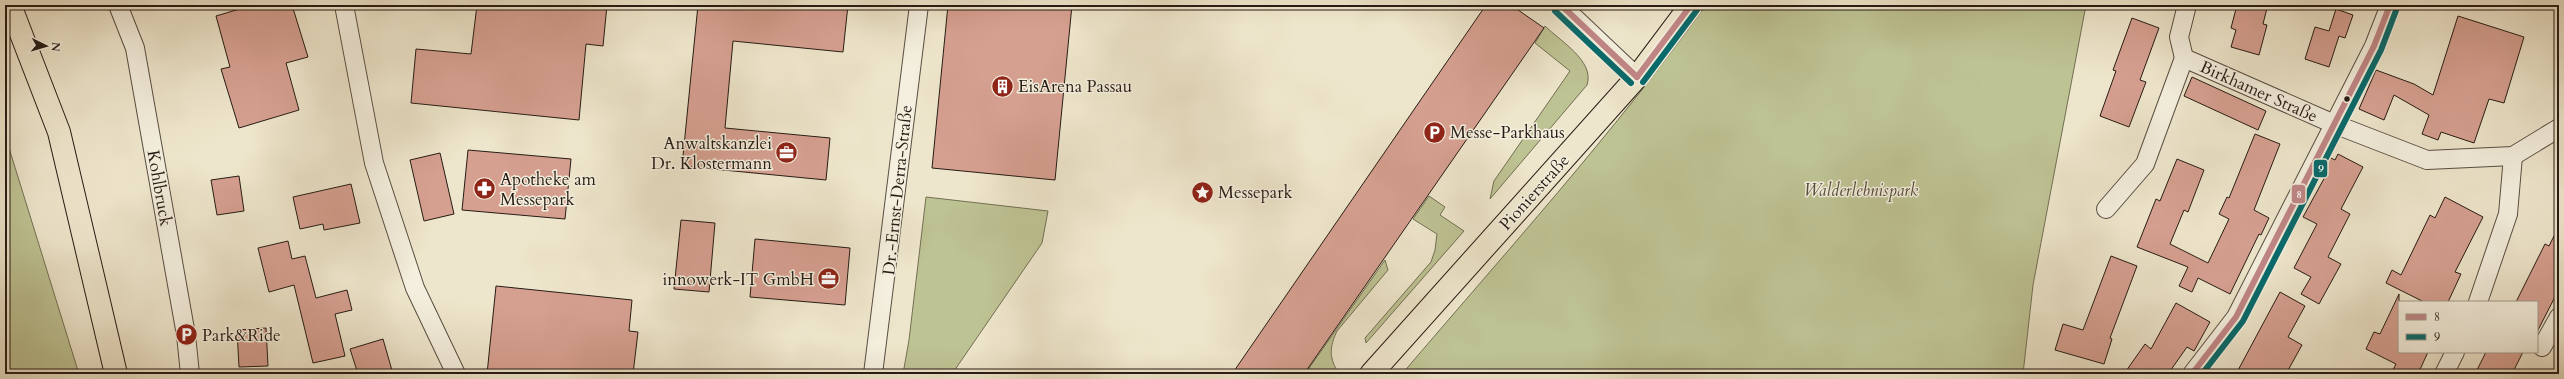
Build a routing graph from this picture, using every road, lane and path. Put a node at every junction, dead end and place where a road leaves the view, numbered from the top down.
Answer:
1 (10, 5) edge
2 (118, 5) edge
3 (344, 5) edge
4 (919, 5) edge
5 (1561, 5) edge
6 (1691, 5) edge
7 (2187, 5) edge
8 (2390, 5) edge
9 (2184, 58) junction
10 (1637, 76) junction
11 (2334, 124) junction
12 (2559, 128) edge
13 (2513, 156) junction
14 (2106, 209) dead end
15 (2478, 301) edge
16 (2559, 317) edge
17 (2546, 348) edge
18 (2454, 353) edge
19 (116, 374) edge
20 (190, 374) edge
21 (456, 374) edge
22 (873, 374) edge
23 (1371, 374) edge
24 (2192, 374) edge
25 (2444, 374) edge

1 - 19 main road
2 - 20 street, Kohlbruck
3 - 21 street
4 - 22 street, Dr.-Ernst-Derra-Straße
5 - 10 street
6 - 10 main road, Pionierstraße
7 - 9 street, Birkhamer Straße
8 - 11 street
9 - 11 street, Birkhamer Straße
9 - 14 street, Birkhamer Straße
10 - 23 main road, Pionierstraße
11 - 13 street, Birkhamer Straße
11 - 24 street
12 - 13 street
13 - 15 street
16 - 17 street
18 - 25 street

